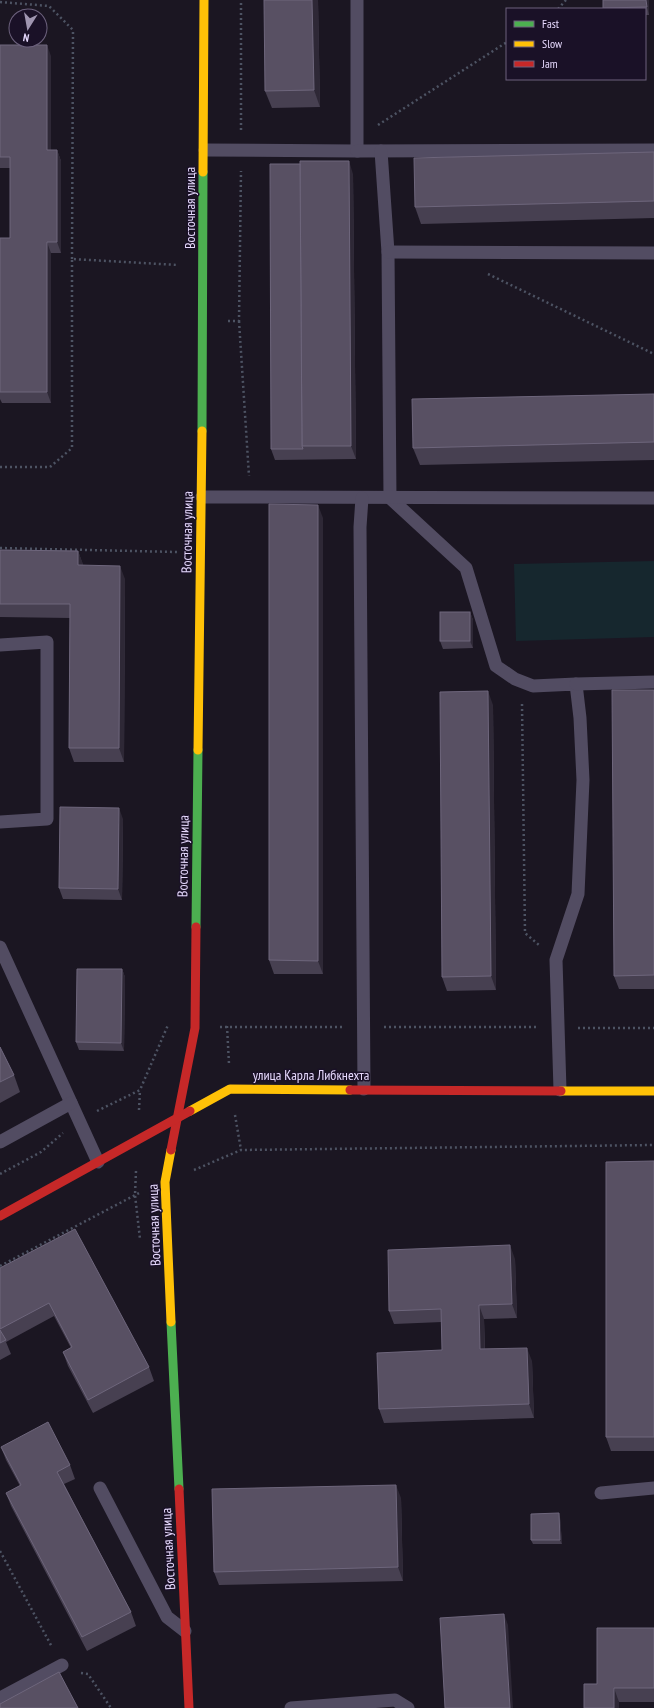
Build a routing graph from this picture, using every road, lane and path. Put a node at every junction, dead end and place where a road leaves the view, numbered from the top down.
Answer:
1 (204, 0) edge
2 (242, 0) edge
3 (357, 0) edge
4 (566, 0) edge
5 (0, 2) edge
6 (559, 8) edge
7 (506, 43) edge
8 (357, 145) junction
9 (205, 150) junction
10 (241, 150) junction
11 (654, 150) edge
12 (381, 151) junction
13 (388, 252) junction
14 (654, 253) edge
15 (72, 259) junction
16 (180, 265) dead end
17 (485, 273) dead end
18 (239, 321) dead end
19 (654, 354) edge
20 (0, 467) edge
21 (202, 497) junction
22 (250, 498) junction
23 (362, 498) junction
24 (390, 498) junction
25 (654, 498) edge
26 (0, 548) edge
27 (177, 552) dead end
28 (0, 645) edge
29 (522, 681) junction
30 (654, 682) edge
31 (576, 684) junction
32 (0, 822) edge
33 (0, 947) edge
34 (556, 960) junction
35 (4, 963) edge
36 (227, 1026) junction
37 (168, 1027) dead end
38 (362, 1027) junction
39 (195, 1028) junction
40 (559, 1028) junction
41 (654, 1028) edge
42 (230, 1089) junction
43 (364, 1089) junction
44 (560, 1090) junction
45 (654, 1090) edge
46 (71, 1103) junction
47 (179, 1117) junction
48 (0, 1142) edge
49 (654, 1145) edge
50 (241, 1150) junction
51 (98, 1162) junction
52 (165, 1182) junction
53 (0, 1216) edge
54 (0, 1266) edge
55 (100, 1488) dead end
56 (654, 1488) edge
57 (601, 1493) dead end
58 (0, 1551) edge
59 (185, 1631) junction
60 (62, 1665) junction
61 (0, 1698) edge
62 (111, 1708) edge
63 (189, 1708) edge
64 (291, 1708) edge
65 (408, 1708) edge

1 - 9 street, Восточная улица
2 - 10 path
3 - 8 lane
4 - 6 path
5 - 15 path
7 - 8 path
8 - 10 lane
8 - 12 lane
9 - 10 lane
9 - 21 street, Восточная улица
11 - 12 lane
12 - 13 lane
13 - 14 lane
13 - 24 lane
15 - 16 path
15 - 20 path
17 - 19 path
18 - 22 path
21 - 22 lane
21 - 39 street, Восточная улица
22 - 23 lane
23 - 24 lane
23 - 38 lane
24 - 25 lane
24 - 29 lane
26 - 27 path
28 - 32 lane
29 - 31 lane
29 - 34 path
30 - 31 lane
31 - 34 lane
33 - 35 lane
34 - 40 lane
35 - 46 lane
36 - 38 path
36 - 39 path
36 - 42 path
37 - 39 path
38 - 40 path
38 - 43 lane
39 - 47 street, Восточная улица
40 - 41 path
40 - 44 lane
42 - 43 street, улица Карла Либкнехта
42 - 47 street, улица Карла Либкнехта
42 - 50 path
43 - 44 street, улица Карла Либкнехта
44 - 45 street, улица Карла Либкнехта
46 - 48 lane
46 - 51 lane
47 - 51 street, улица Карла Либкнехта
47 - 52 street, Восточная улица
49 - 50 path
50 - 52 path
51 - 53 street, улица Карла Либкнехта
52 - 54 path
52 - 59 street, Восточная улица
55 - 59 lane
56 - 57 lane
58 - 60 path
59 - 63 street, Восточная улица
60 - 61 lane
60 - 62 path
64 - 65 lane

